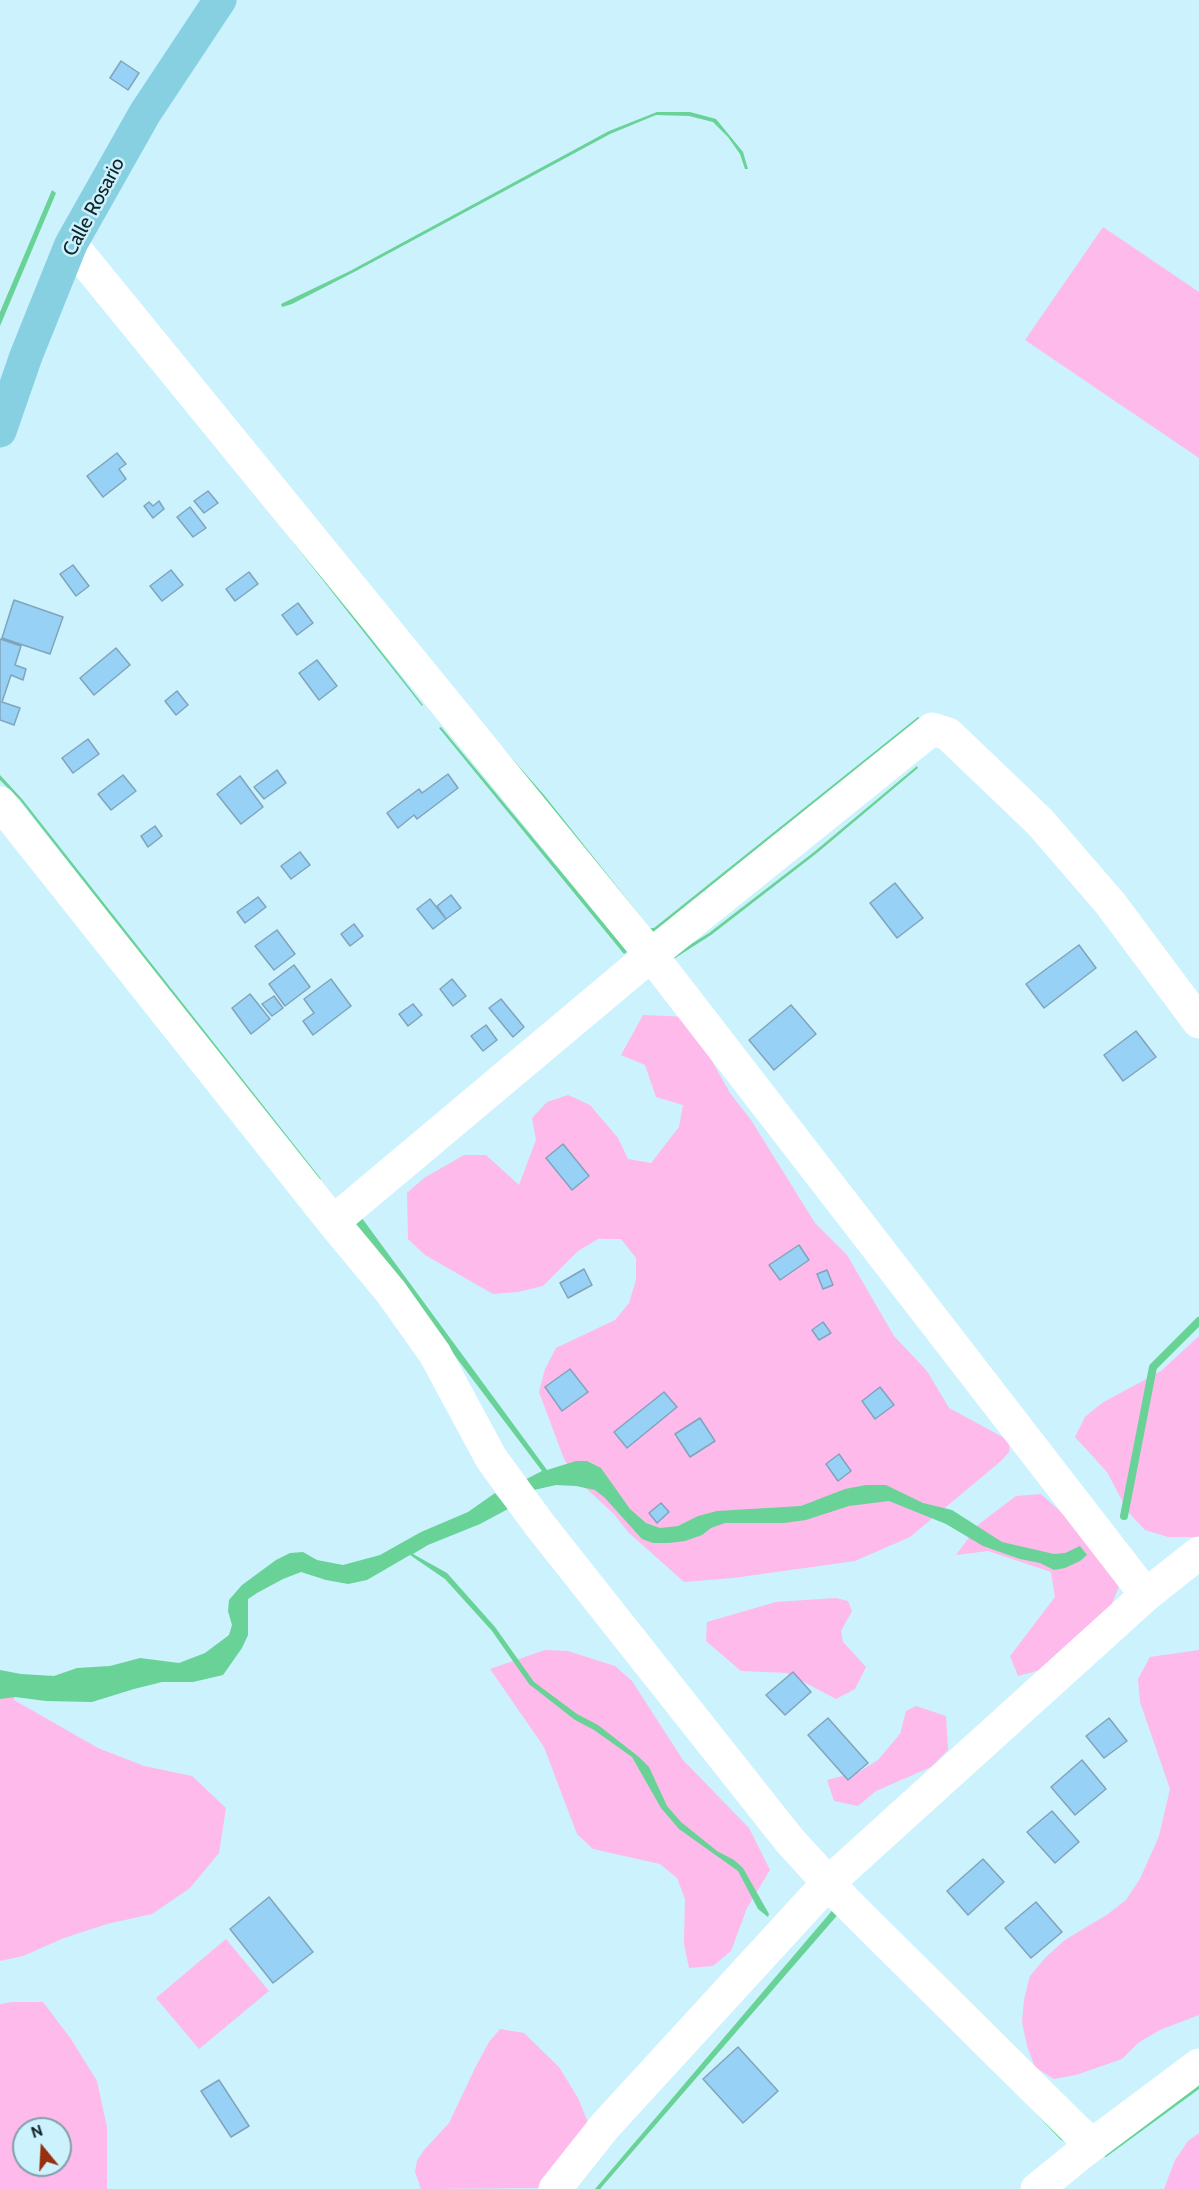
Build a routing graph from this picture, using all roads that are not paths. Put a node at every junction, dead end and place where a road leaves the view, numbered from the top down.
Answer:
1 (220, 0) edge
2 (71, 244) junction
3 (0, 431) edge
4 (0, 803) edge
5 (651, 956) junction
6 (1199, 1022) edge
7 (333, 1222) junction
8 (1199, 1553) edge
9 (1146, 1595) junction
10 (827, 1884) junction
11 (1199, 2065) edge
12 (1094, 2144) junction
13 (555, 2189) edge
14 (1036, 2189) edge

1 - 2 main road, Calle Rosario
2 - 3 main road, Calle Rosario
2 - 5 street
4 - 7 street
5 - 6 street
5 - 7 street
5 - 9 street
7 - 10 street
8 - 9 street
9 - 10 street
10 - 12 street
10 - 13 street
11 - 12 street
12 - 14 street

